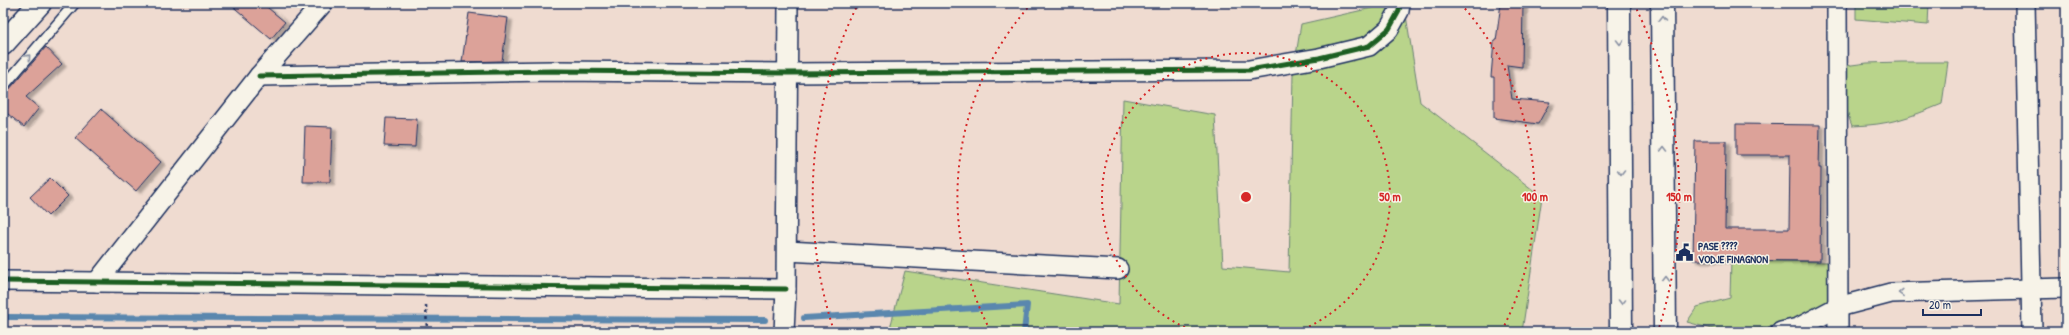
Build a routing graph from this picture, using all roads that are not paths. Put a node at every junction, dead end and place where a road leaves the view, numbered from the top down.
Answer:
1 (40, 3) edge
2 (75, 3) edge
3 (323, 3) edge
4 (788, 3) edge
5 (1400, 3) edge
6 (1619, 3) edge
7 (1662, 3) edge
8 (1837, 3) edge
9 (2025, 3) edge
10 (3, 44) edge
11 (788, 73) junction
12 (259, 76) junction
13 (3, 87) edge
14 (787, 251) junction
15 (1118, 268) dead end
16 (3, 280) edge
17 (97, 282) junction
18 (2030, 288) junction
19 (2066, 288) edge
20 (786, 289) junction
21 (1838, 307) junction
22 (784, 332) edge
23 (1621, 332) edge
24 (1665, 332) edge
25 (1781, 332) edge
26 (1838, 332) edge
27 (2032, 332) edge

1 - 10 main road
13 -> 2 lane
3 - 12 street
4 - 11 street
5 - 11 street
6 -> 23 main road
24 -> 7 main road
8 - 21 street
9 - 18 street
11 - 12 street
11 - 14 street
12 - 17 street
14 - 15 street
14 - 20 street
16 - 17 street
17 - 20 street
18 - 19 street
18 -> 21 street
18 - 27 street
20 - 22 street
21 - 25 street
21 - 26 street

